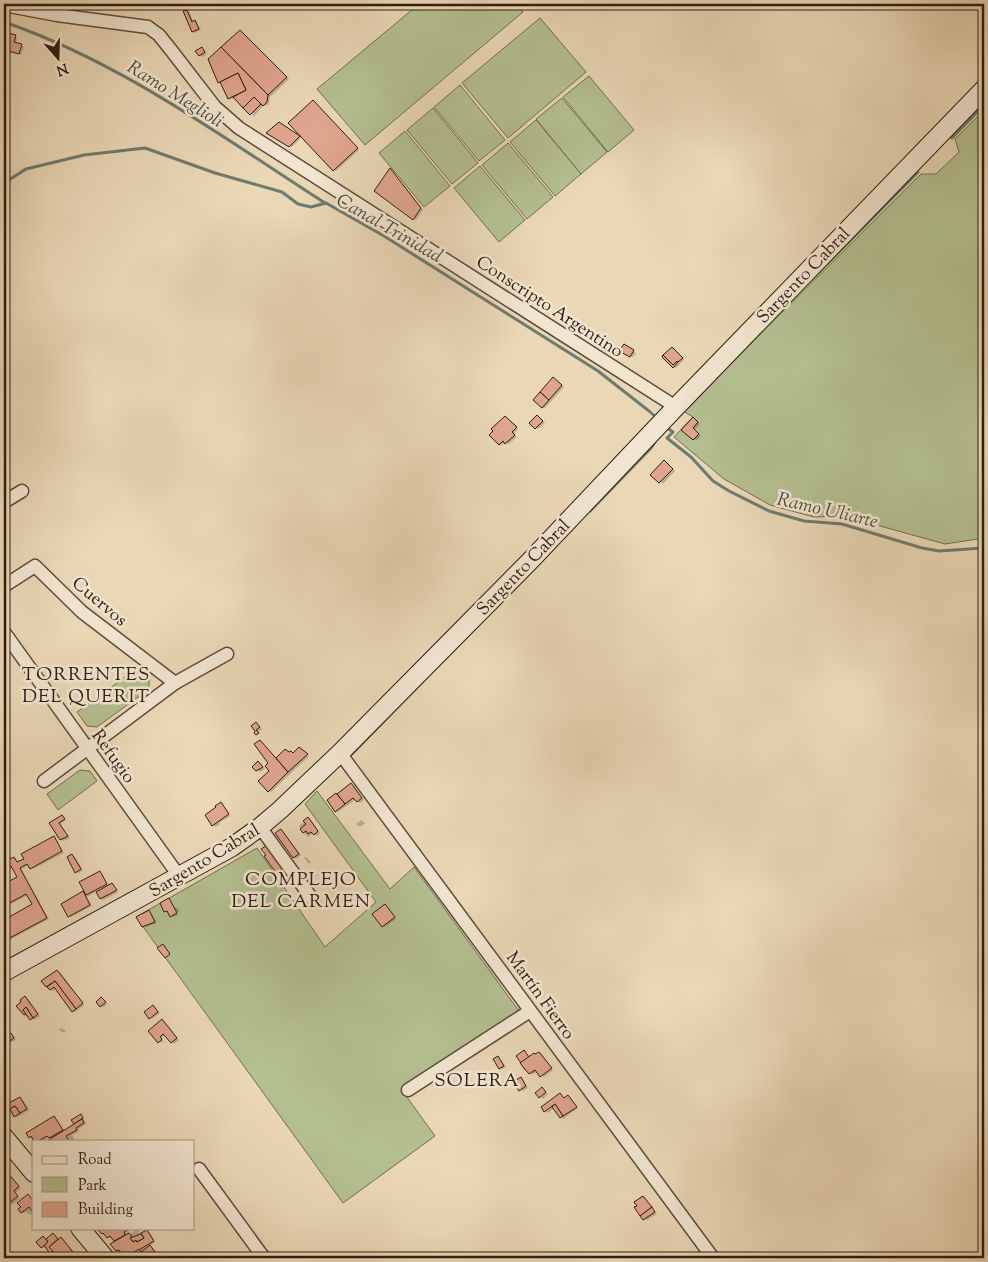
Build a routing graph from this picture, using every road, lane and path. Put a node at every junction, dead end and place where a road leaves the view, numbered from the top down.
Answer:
1 (4, 5) edge
2 (984, 89) edge
3 (666, 416) junction
4 (22, 491) dead end
5 (4, 502) edge
6 (4, 586) edge
7 (4, 632) edge
8 (226, 654) dead end
9 (175, 683) junction
10 (88, 749) junction
11 (340, 753) junction
12 (44, 781) dead end
13 (260, 827) junction
14 (179, 876) junction
15 (313, 900) dead end
16 (4, 972) edge
17 (530, 1011) junction
18 (408, 1090) dead end
19 (4, 1137) edge
20 (199, 1169) dead end
21 (32, 1171) edge
22 (82, 1230) edge
23 (105, 1258) edge
24 (264, 1258) edge
25 (713, 1258) edge

1 - 3 street, Conscripto Argentino
2 - 3 main road, Sargento Cabral
3 - 11 main road, Sargento Cabral
4 - 5 street
6 - 9 street, Cuervos
7 - 10 street, Refugio
8 - 9 street
9 - 10 street
10 - 12 street
10 - 14 street, Refugio
11 - 13 main road, Sargento Cabral
11 - 17 street, Martín Fierro
13 - 14 main road, Sargento Cabral
13 - 15 street
14 - 16 main road, Sargento Cabral
17 - 18 street
17 - 25 street, Martín Fierro
19 - 21 main road
20 - 24 street
22 - 23 main road

